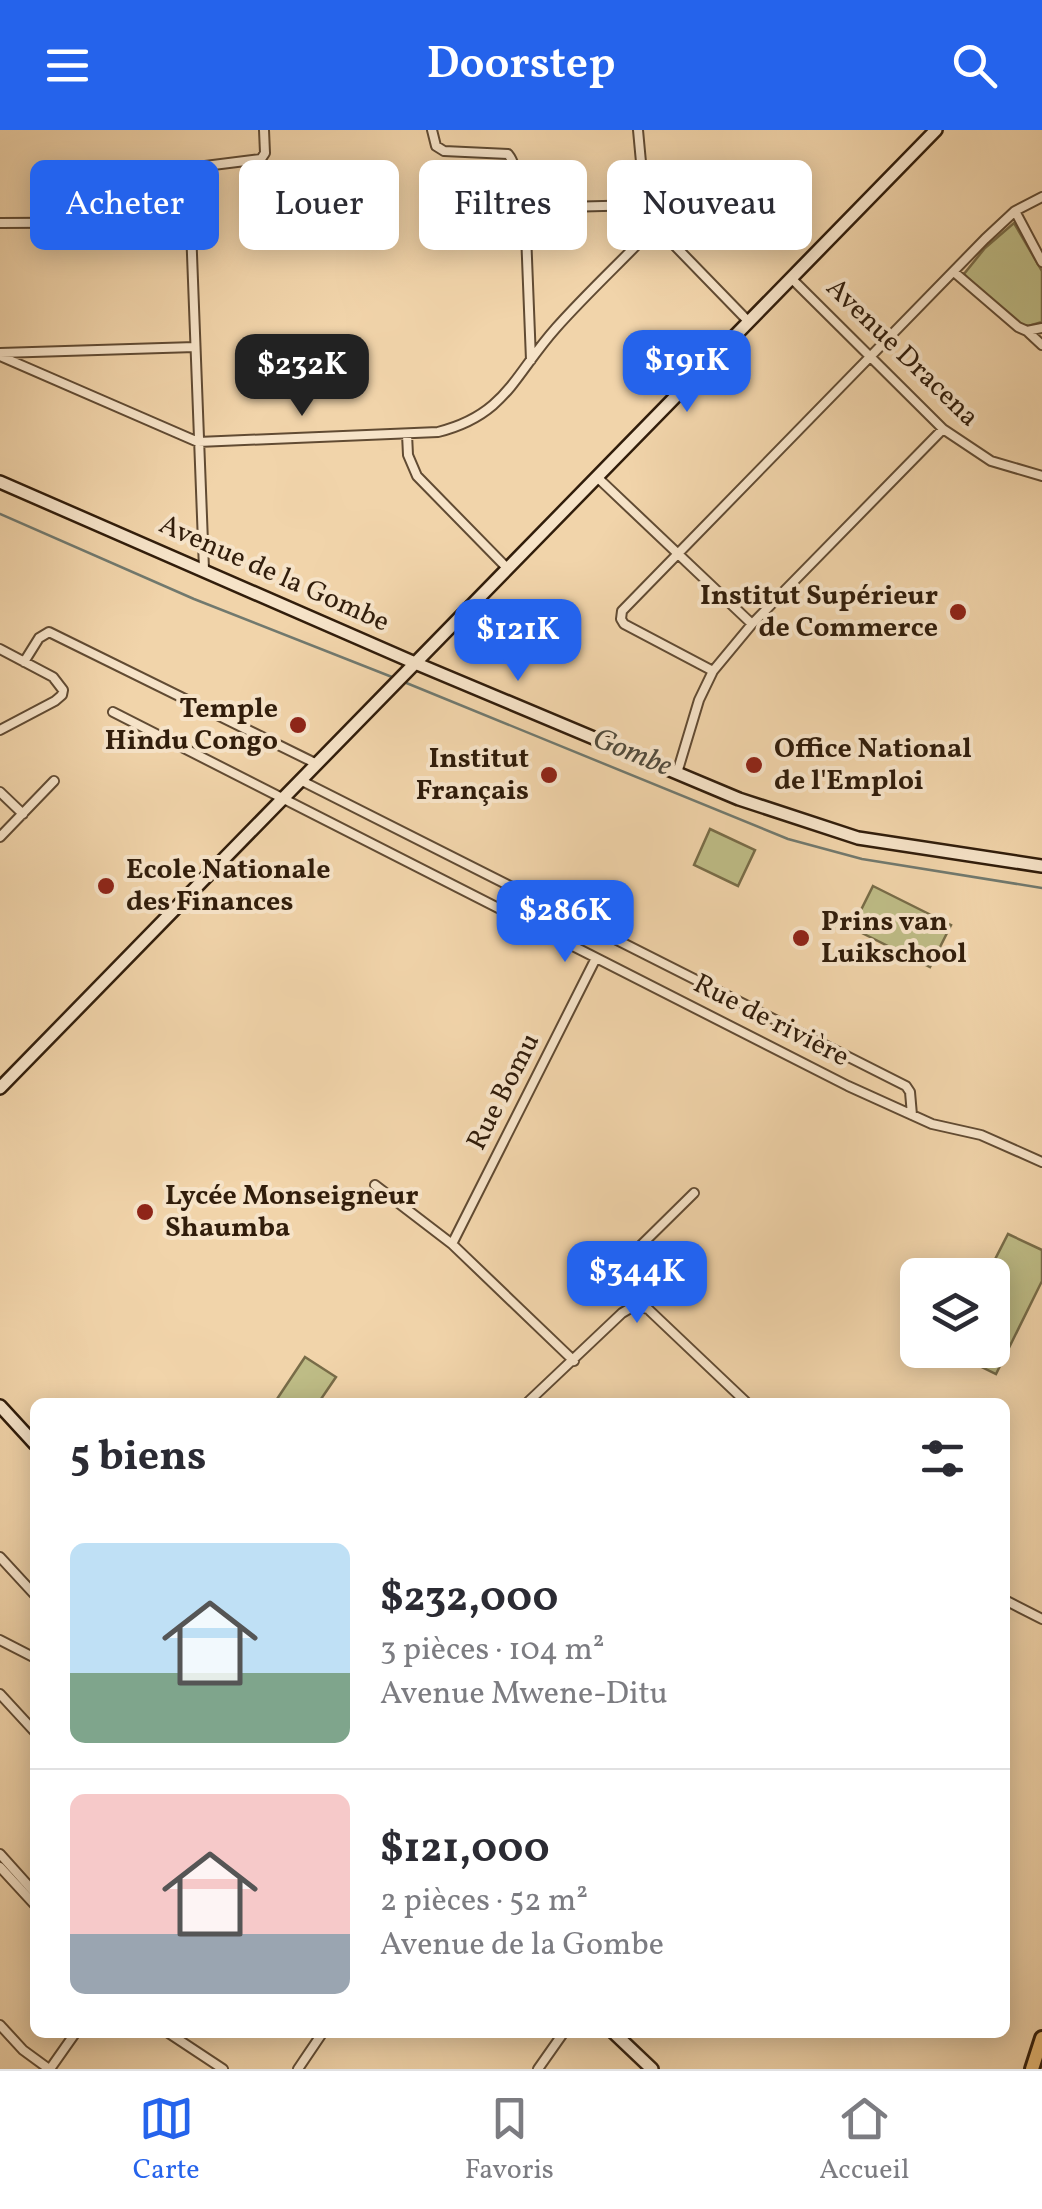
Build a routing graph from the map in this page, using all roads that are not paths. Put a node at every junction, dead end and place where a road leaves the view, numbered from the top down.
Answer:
1 (264, 130) edge
2 (638, 130) edge
3 (936, 130) edge
4 (432, 134) edge
5 (512, 160) edge
6 (640, 160) edge
7 (219, 166) edge
8 (1042, 197) edge
9 (1015, 211) junction
10 (0, 223) edge
11 (30, 223) edge
12 (191, 250) edge
13 (527, 250) edge
14 (631, 250) edge
15 (677, 250) edge
16 (1042, 262) edge
17 (954, 272) junction
18 (791, 278) junction
19 (748, 321) junction
20 (1042, 328) edge
21 (1027, 331) junction
22 (1042, 345) edge
23 (195, 348) junction
24 (0, 354) edge
25 (870, 358) junction
26 (531, 360) junction
27 (943, 429) junction
28 (407, 434) junction
29 (198, 442) junction
30 (1042, 476) edge
31 (598, 478) junction
32 (0, 482) edge
33 (678, 554) junction
34 (204, 569) junction
35 (508, 569) junction
36 (752, 624) junction
37 (0, 649) edge
38 (24, 662) junction
39 (411, 668) junction
40 (713, 671) junction
41 (113, 712) dead end
42 (0, 730) edge
43 (317, 764) junction
44 (677, 774) junction
45 (300, 780) junction
46 (54, 781) dead end
47 (0, 792) edge
48 (282, 800) junction
49 (22, 814) junction
50 (0, 836) edge
51 (1042, 866) edge
52 (595, 960) junction
53 (0, 1088) edge
54 (912, 1115) junction
55 (1042, 1162) edge
56 (375, 1185) dead end
57 (694, 1193) dead end
58 (452, 1244) junction
59 (634, 1306) junction
60 (574, 1360) junction
61 (532, 1398) edge
62 (742, 1398) edge
63 (0, 1406) edge
64 (30, 1439) edge
65 (0, 1557) edge
66 (30, 1590) edge
67 (1010, 1603) edge
68 (1042, 1619) edge
69 (0, 1640) edge
70 (30, 1655) edge
71 (0, 1694) edge
72 (30, 1727) edge
73 (0, 1854) edge
74 (0, 1867) edge
75 (30, 1887) edge
76 (30, 1900) edge
77 (0, 2025) edge
78 (72, 2038) edge
79 (176, 2038) edge
80 (320, 2038) edge
81 (560, 2038) edge
82 (620, 2038) edge
83 (1042, 2038) edge
84 (50, 2069) edge
85 (222, 2069) edge
86 (298, 2069) edge
87 (538, 2069) edge
88 (652, 2069) edge
89 (1032, 2069) edge

1 - 7 street
2 - 6 street
3 - 18 street
4 - 5 street
8 - 9 street
9 - 16 street
9 - 17 street
10 - 11 street
12 - 23 street
13 - 26 street
14 - 26 street
15 - 19 street
17 - 21 street
17 - 25 street
18 - 19 street
18 - 25 street, Avenue Dracena
19 - 31 street
20 - 21 street
21 - 22 street
23 - 24 street
23 - 29 street
24 - 29 street
25 - 27 street, Avenue Dracena
25 - 33 street
26 - 28 street
27 - 30 street, Avenue Dracena
27 - 36 street
28 - 29 street
28 - 35 street
29 - 34 street
31 - 33 street
31 - 35 street
32 - 34 street, Avenue de la Gombe
33 - 36 street
33 - 40 street
34 - 39 street, Avenue de la Gombe
35 - 39 street
36 - 40 street
37 - 38 street
38 - 42 street
38 - 43 street
39 - 43 street
39 - 44 street, Avenue de la Gombe
40 - 44 street
41 - 48 street, Rue de rivière
43 - 45 street
44 - 51 street, Avenue de la Gombe
45 - 48 street
45 - 54 street
46 - 49 street
47 - 49 street
48 - 52 street, Rue de rivière
48 - 53 street
49 - 50 street
52 - 54 street, Rue de rivière
52 - 58 street, Rue Bomu
54 - 55 street, Rue de rivière
56 - 58 street
57 - 59 street
58 - 60 street
59 - 60 street
59 - 62 street
60 - 61 street
63 - 64 street
65 - 66 street
67 - 68 street
69 - 70 street
71 - 72 street
73 - 75 street
74 - 76 street
77 - 84 street
78 - 84 street
79 - 85 street
80 - 86 street
81 - 87 street
82 - 88 street
83 - 89 main road

